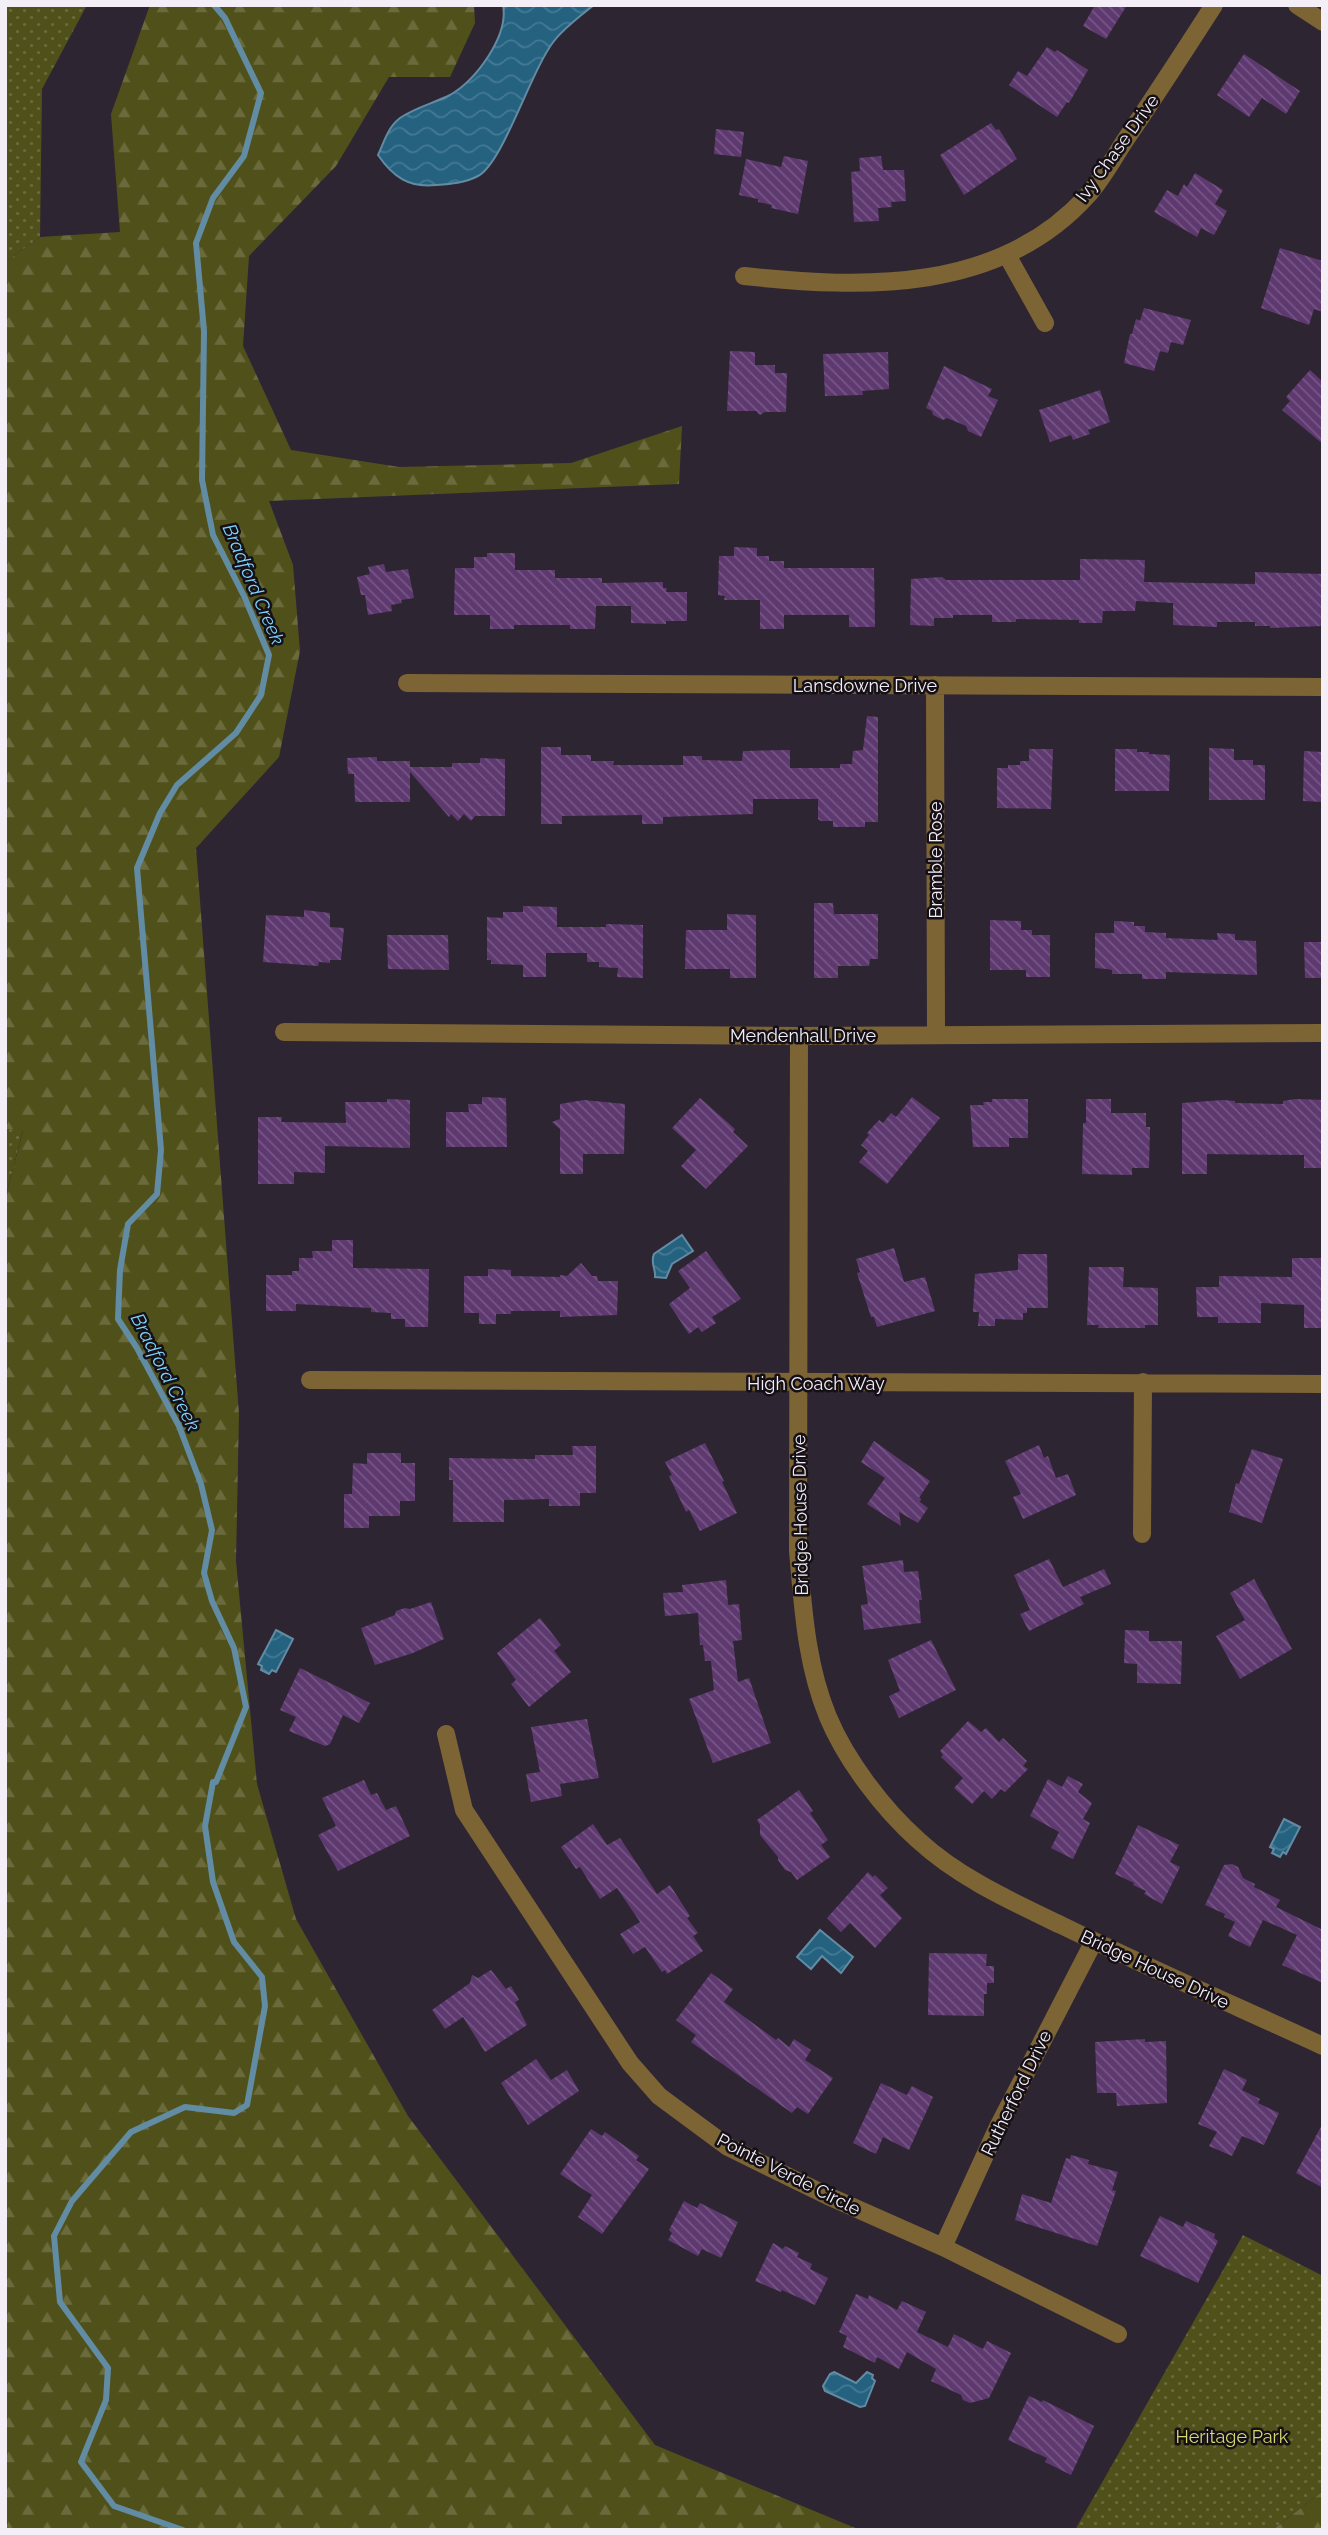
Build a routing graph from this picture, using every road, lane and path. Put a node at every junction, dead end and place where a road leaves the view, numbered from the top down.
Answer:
1 (1214, 5) edge
2 (1297, 5) edge
3 (1323, 22) edge
4 (1007, 255) junction
5 (744, 276) dead end
6 (1045, 323) dead end
7 (407, 683) dead end
8 (935, 685) junction
9 (1323, 687) edge
10 (284, 1032) dead end
11 (1323, 1033) edge
12 (936, 1034) junction
13 (799, 1036) junction
14 (310, 1380) dead end
15 (1143, 1382) junction
16 (798, 1383) junction
17 (1323, 1384) edge
18 (1142, 1534) dead end
19 (446, 1734) dead end
20 (1094, 1941) junction
21 (1323, 2046) edge
22 (943, 2247) junction
23 (1118, 2333) dead end

1 - 4 street, Ivy Chase Drive
2 - 3 street
4 - 5 street, Ivy Chase Drive
4 - 6 street
7 - 8 street, Lansdowne Drive
8 - 9 street, Lansdowne Drive
8 - 12 street, Bramble Rose
10 - 13 street, Mendenhall Drive
11 - 12 street, Mendenhall Drive
12 - 13 street, Mendenhall Drive
13 - 16 street, Bridge House Drive
14 - 16 street, High Coach Way
15 - 16 street, High Coach Way
15 - 17 street, High Coach Way
15 - 18 street
16 - 20 street, Bridge House Drive
19 - 22 street, Pointe Verde Circle
20 - 21 street, Bridge House Drive
20 - 22 street, Rutherford Drive
22 - 23 street, Pointe Verde Circle

